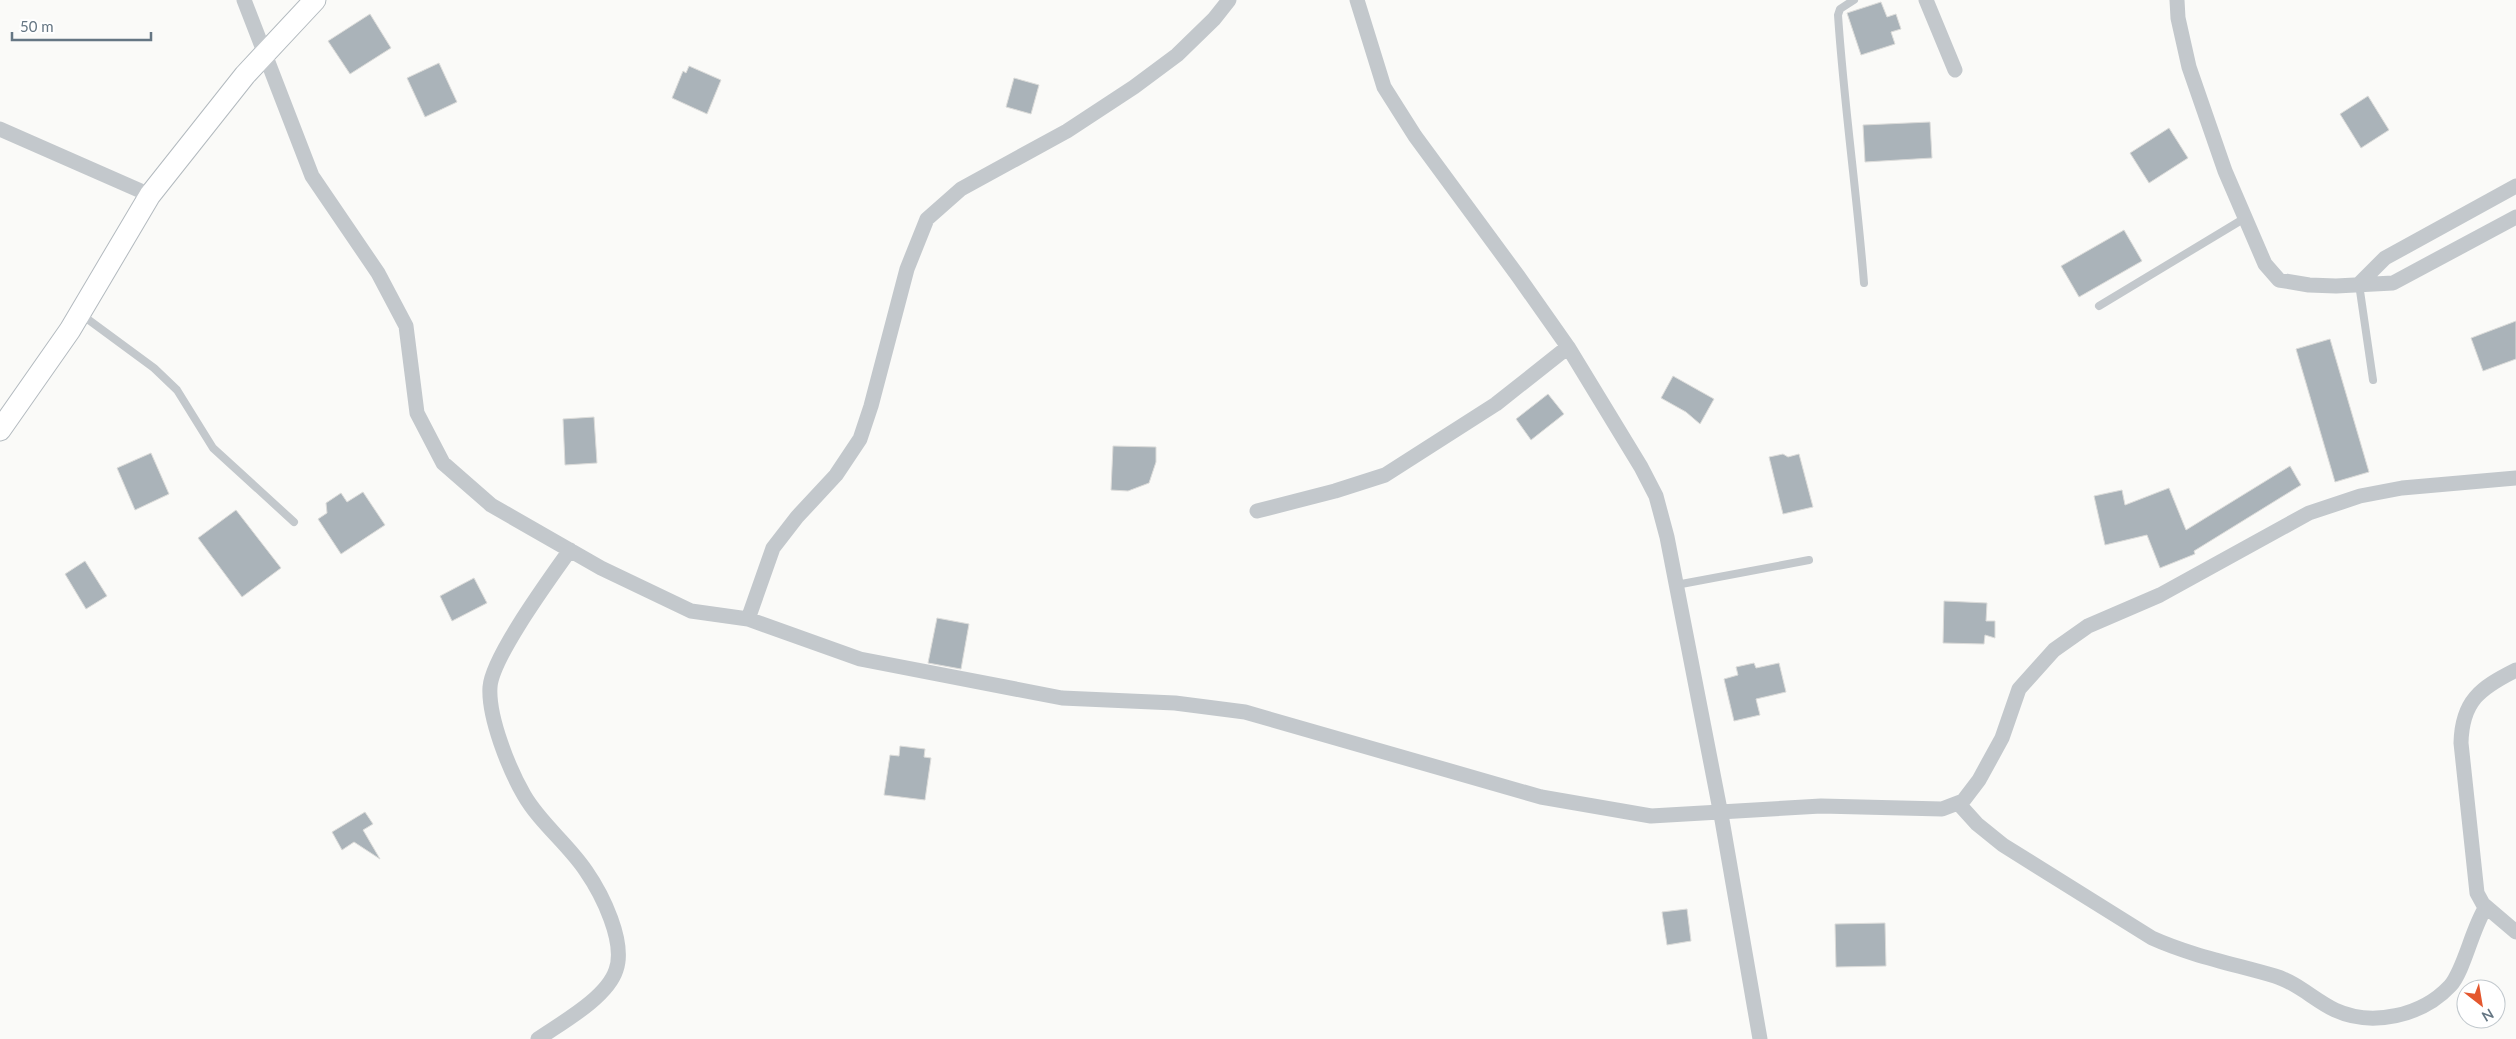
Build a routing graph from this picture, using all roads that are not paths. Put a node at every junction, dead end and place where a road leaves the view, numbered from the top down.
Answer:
1 (244, 0) edge
2 (315, 0) edge
3 (1229, 0) edge
4 (1356, 0) edge
5 (1854, 0) edge
6 (1926, 0) edge
7 (2178, 0) edge
8 (264, 55) junction
9 (1955, 70) dead end
10 (0, 129) edge
11 (2516, 186) edge
12 (150, 195) junction
13 (2516, 216) edge
14 (2245, 218) junction
15 (1864, 284) dead end
16 (2359, 284) junction
17 (2099, 306) dead end
18 (80, 314) junction
19 (1568, 347) junction
20 (2372, 380) dead end
21 (0, 430) edge
22 (2516, 478) edge
23 (1257, 511) dead end
24 (294, 522) dead end
25 (570, 550) junction
26 (1809, 560) dead end
27 (1676, 585) junction
28 (748, 619) junction
29 (2516, 670) edge
30 (1958, 803) junction
31 (1720, 813) junction
32 (2486, 907) junction
33 (2516, 932) edge
34 (538, 1039) edge
35 (1760, 1039) edge

1 - 8 street
2 - 8 main road
3 - 28 street
4 - 19 street
5 - 15 lane
6 - 9 street
7 - 14 street
8 - 12 main road
8 - 25 street
10 - 12 street
11 - 16 street
12 - 18 main road
13 - 16 street
14 - 16 street
14 - 17 lane
16 - 20 lane
18 - 21 main road
18 - 24 lane
19 - 23 street
19 - 27 street
22 - 30 street
25 - 28 street
25 - 34 street
26 - 27 lane
27 - 31 street
28 - 31 street
29 - 32 street
30 - 31 street
30 - 32 street
31 - 35 street
32 - 33 street

